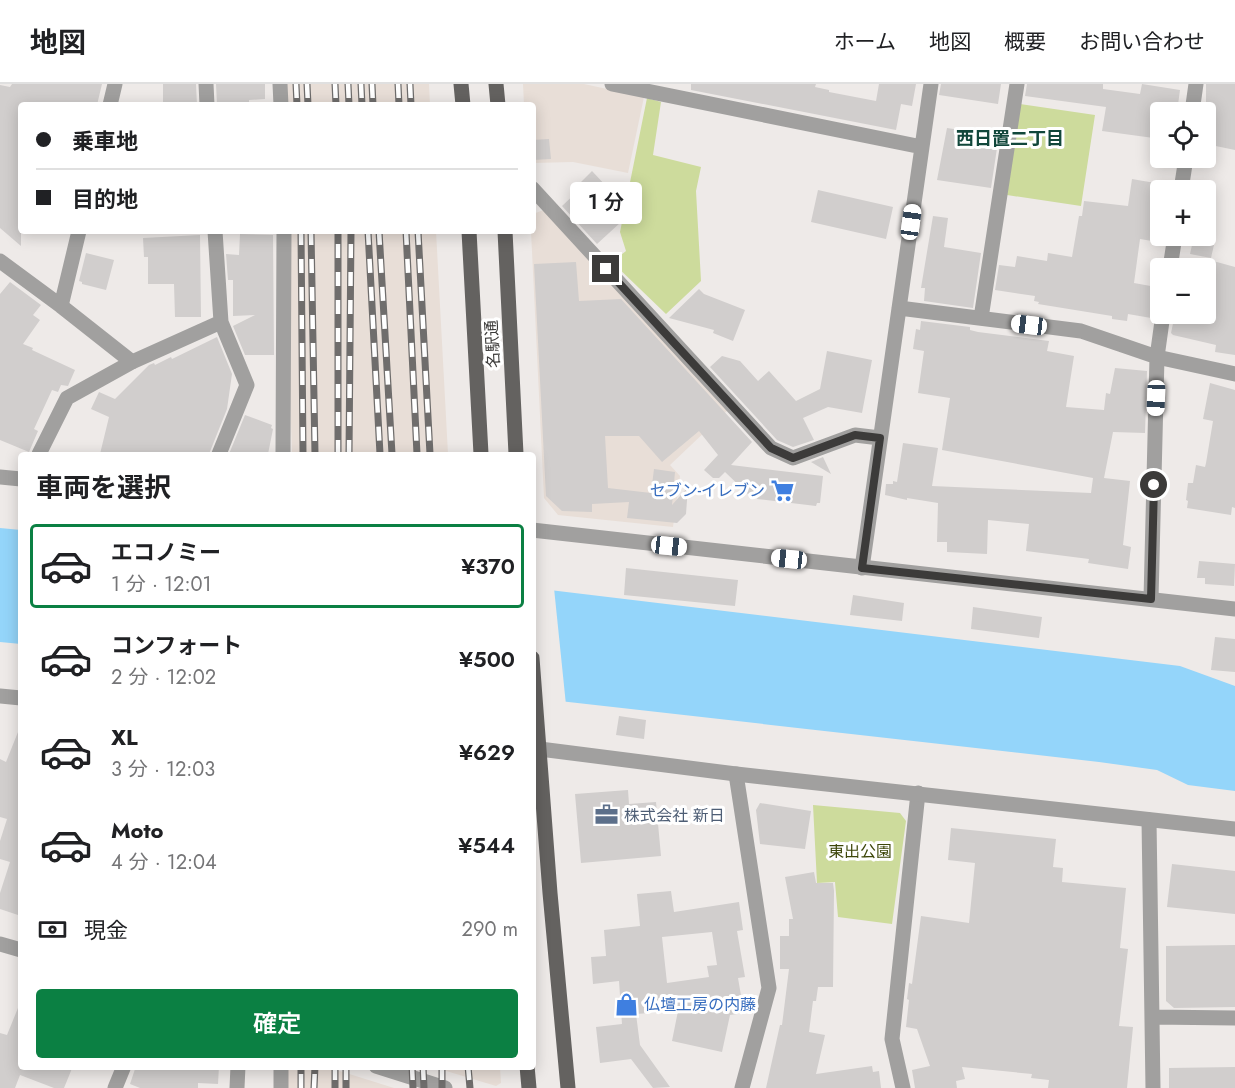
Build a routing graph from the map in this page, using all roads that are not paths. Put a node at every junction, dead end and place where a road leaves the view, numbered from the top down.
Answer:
1 (115, 84) edge
2 (206, 84) edge
3 (280, 84) edge
4 (461, 84) edge
5 (496, 84) edge
6 (612, 84) edge
7 (931, 84) edge
8 (1017, 84) edge
9 (1197, 84) edge
10 (653, 88) edge
11 (111, 102) edge
12 (207, 102) edge
13 (281, 102) edge
14 (463, 102) edge
15 (498, 102) edge
16 (1194, 102) edge
17 (922, 147) junction
18 (536, 192) edge
19 (78, 234) edge
20 (215, 234) edge
21 (284, 234) edge
22 (469, 234) edge
23 (504, 234) edge
24 (3, 269) edge
25 (61, 306) junction
26 (899, 308) junction
27 (981, 318) junction
28 (221, 322) junction
29 (1162, 324) edge
30 (1157, 357) junction
31 (132, 362) junction
32 (1235, 374) edge
33 (880, 438) junction
34 (40, 452) edge
35 (220, 452) edge
36 (283, 452) edge
37 (481, 452) edge
38 (516, 452) edge
39 (0, 477) edge
40 (18, 479) edge
41 (536, 530) edge
42 (862, 568) junction
43 (1151, 599) junction
44 (1235, 609) edge
45 (536, 695) edge
46 (0, 696) edge
47 (18, 698) edge
48 (537, 748) edge
49 (736, 774) junction
50 (918, 793) junction
51 (1149, 820) junction
52 (1235, 829) edge
53 (0, 944) edge
54 (18, 949) edge
55 (1152, 1017) junction
56 (1235, 1018) edge
57 (122, 1070) edge
58 (238, 1070) edge
59 (281, 1070) edge
60 (389, 1070) edge
61 (527, 1070) edge
62 (115, 1088) edge
63 (237, 1088) edge
64 (281, 1088) edge
65 (445, 1088) edge
66 (529, 1088) edge
67 (568, 1088) edge
68 (742, 1088) edge
69 (903, 1088) edge
70 (1153, 1088) edge

1 - 11 street
2 - 12 street
3 - 13 street
4 - 14 main road
5 - 15 main road
6 - 10 street
7 - 17 street
8 - 27 street
9 - 16 street
10 - 17 street
17 - 26 street
18 - 33 street
19 - 25 street
20 - 28 street
21 - 36 street
22 - 37 main road, 名駅通
23 - 38 main road, 名駅通
24 - 25 street
25 - 31 street
26 - 27 street
26 - 33 street
27 - 30 street
28 - 31 street
28 - 35 street
29 - 30 street
30 - 32 street
30 - 43 street
31 - 34 street
33 - 42 street
39 - 40 street
41 - 42 street
42 - 43 street
43 - 44 street
45 - 48 main road
46 - 47 street
48 - 49 street
48 - 67 main road
49 - 50 street
49 - 68 street
50 - 51 street
50 - 69 street
51 - 52 street
51 - 55 street
53 - 54 street
55 - 56 street
55 - 70 street
57 - 62 street
58 - 63 street
59 - 64 street
60 - 65 street
61 - 66 main road

